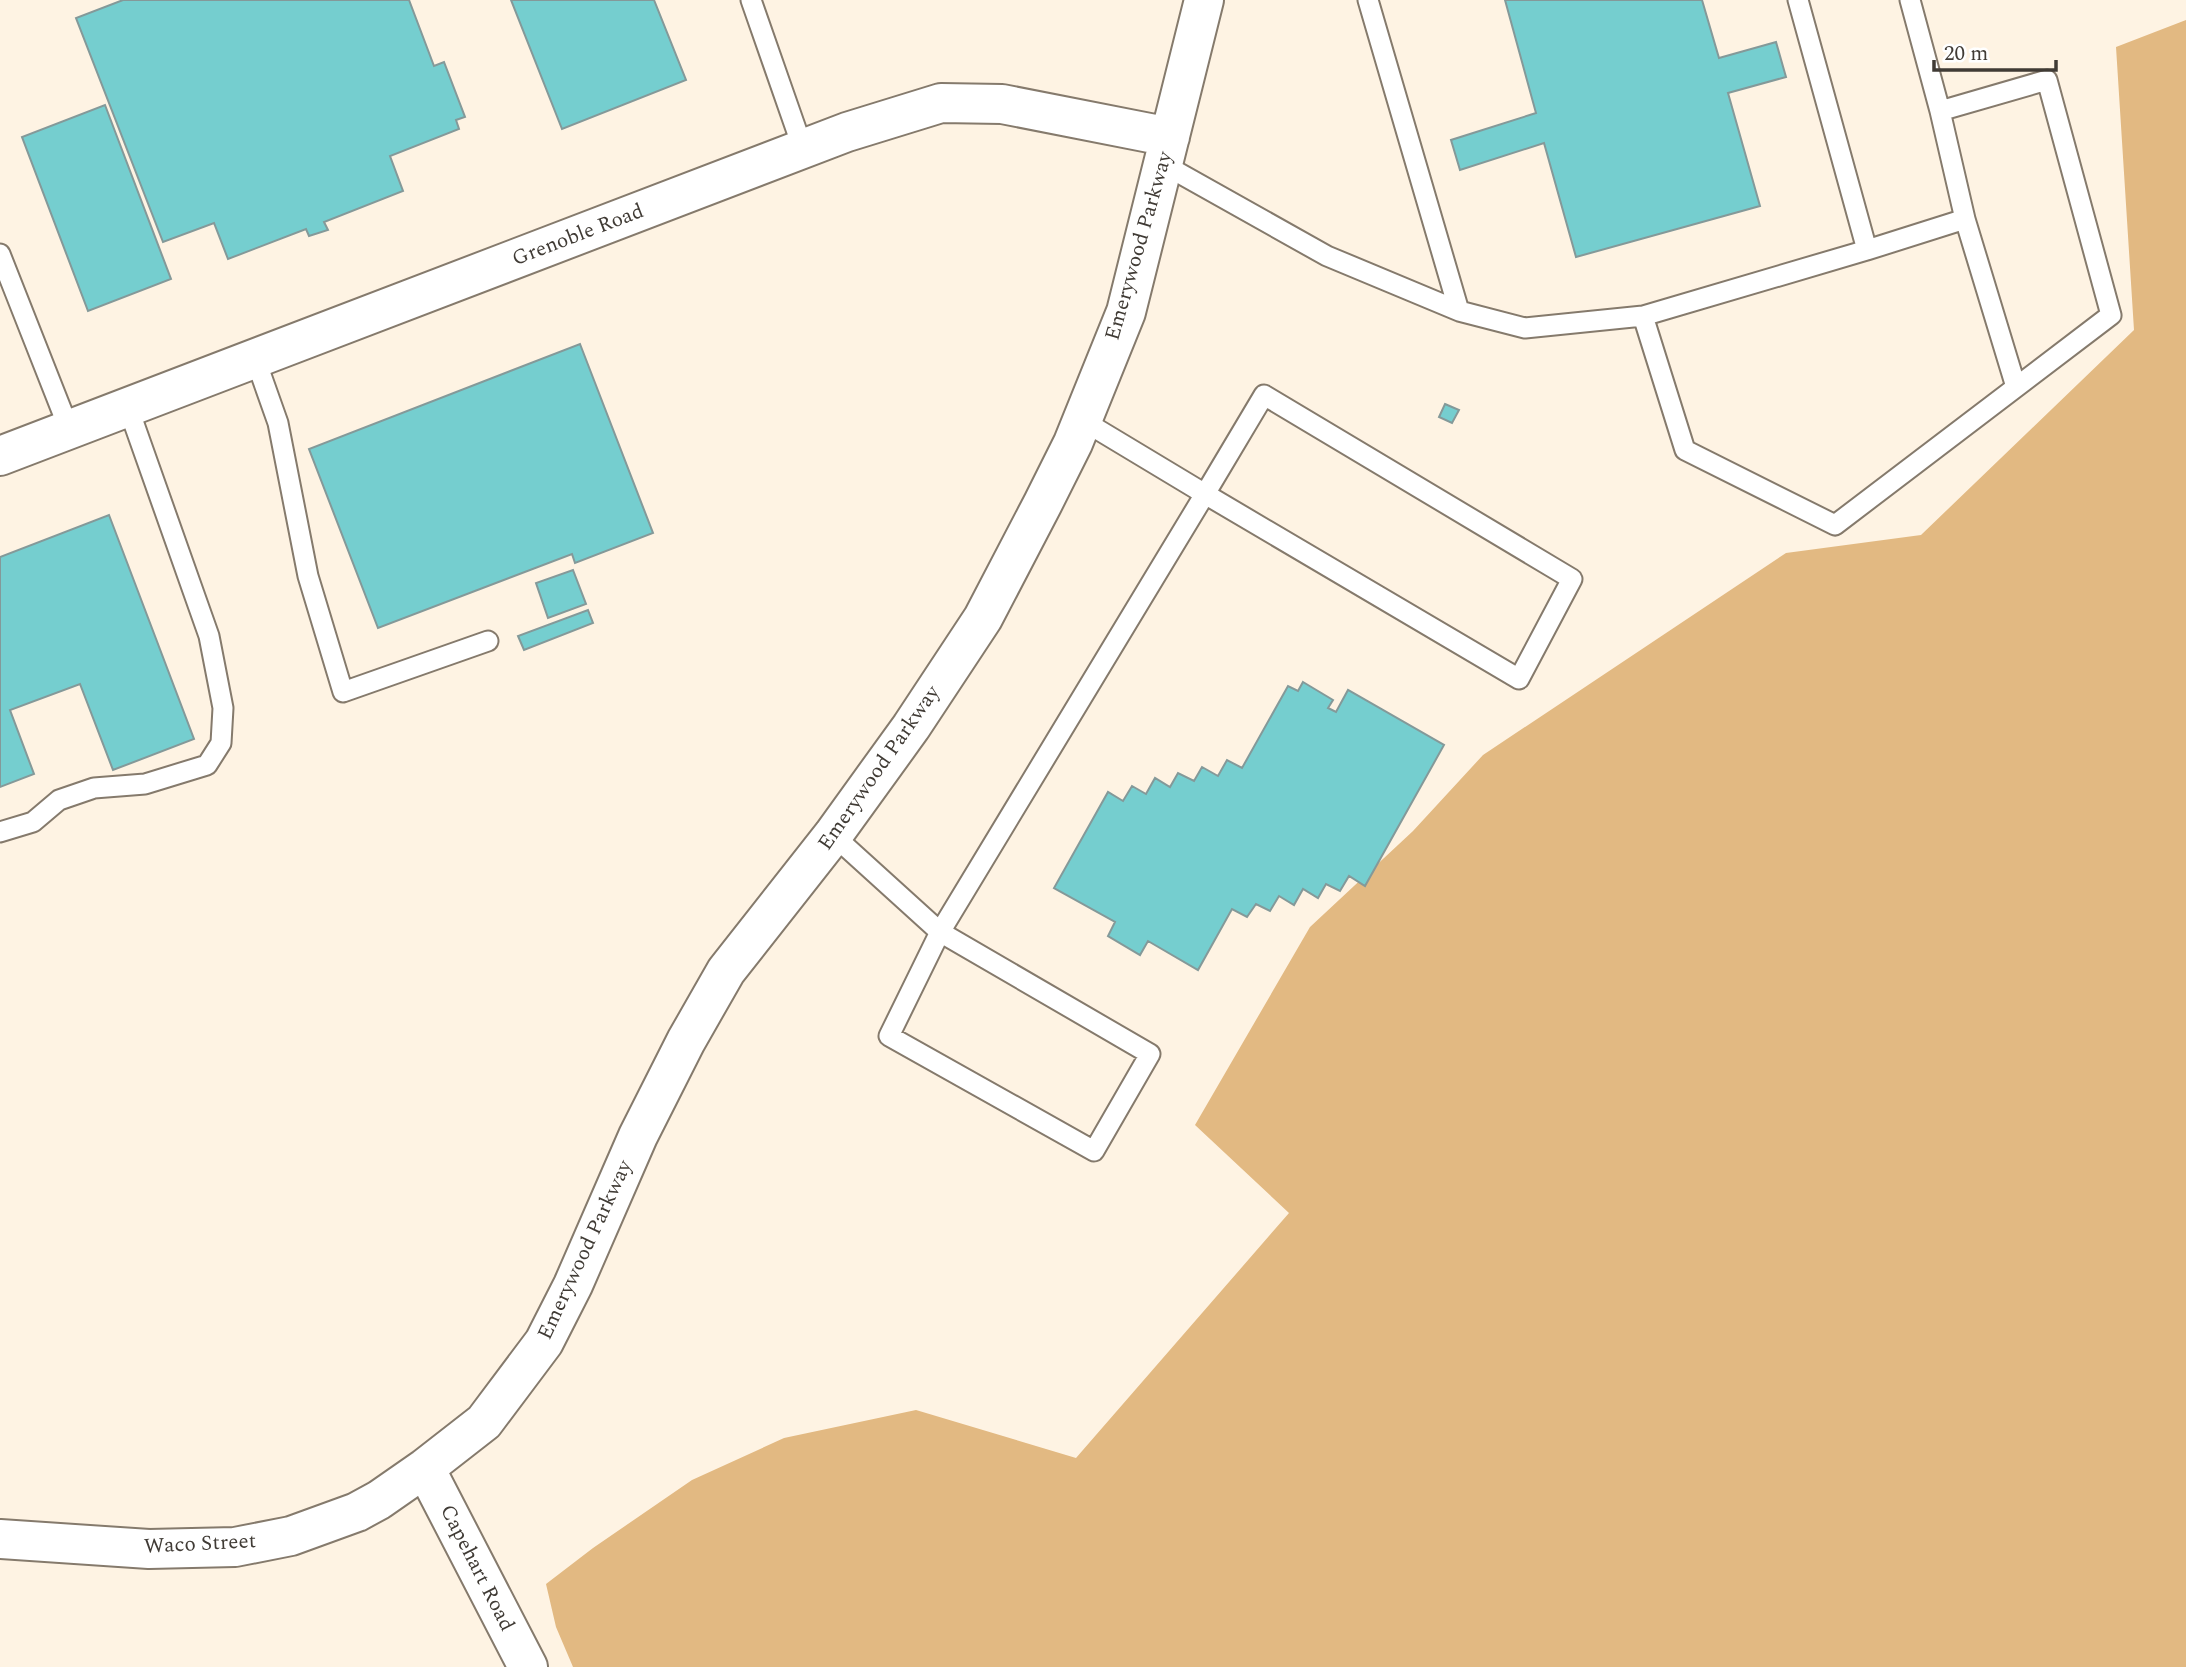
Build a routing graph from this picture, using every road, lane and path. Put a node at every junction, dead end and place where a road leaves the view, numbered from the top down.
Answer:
1 (751, 0) edge
2 (1205, 0) edge
3 (1368, 0) edge
4 (1798, 0) edge
5 (1913, 1) edge
6 (1940, 111) junction
7 (803, 149) junction
8 (1167, 150) junction
9 (1965, 219) junction
10 (1867, 250) junction
11 (0, 254) edge
12 (1459, 310) junction
13 (1643, 316) junction
14 (255, 358) junction
15 (2015, 387) junction
16 (128, 407) junction
17 (1082, 420) junction
18 (69, 429) junction
19 (0, 456) edge
20 (1205, 494) junction
21 (488, 641) dead end
22 (0, 832) edge
23 (833, 835) junction
24 (940, 932) junction
25 (425, 1468) junction
26 (0, 1539) edge
27 (528, 1667) edge

1 - 7 lane
2 - 8 street, Emerywood Parkway
3 - 12 lane
4 - 10 lane
5 - 6 lane
6 - 9 lane
6 - 15 lane
7 - 8 street, Grenoble Road
7 - 14 street, Grenoble Road
8 - 12 lane
8 - 17 street, Emerywood Parkway
9 - 10 lane
9 - 15 lane
10 - 13 lane
11 - 18 lane
12 - 13 lane
13 - 15 lane
14 - 16 street, Grenoble Road
14 - 21 lane
16 - 18 street, Grenoble Road
16 - 22 lane
17 - 20 lane
17 - 23 street, Emerywood Parkway
18 - 19 street, Grenoble Road
20 - 20 lane
20 - 24 lane
23 - 24 lane
23 - 25 street, Emerywood Parkway
24 - 24 lane
25 - 26 street, Waco Street
25 - 27 street, Capehart Road

